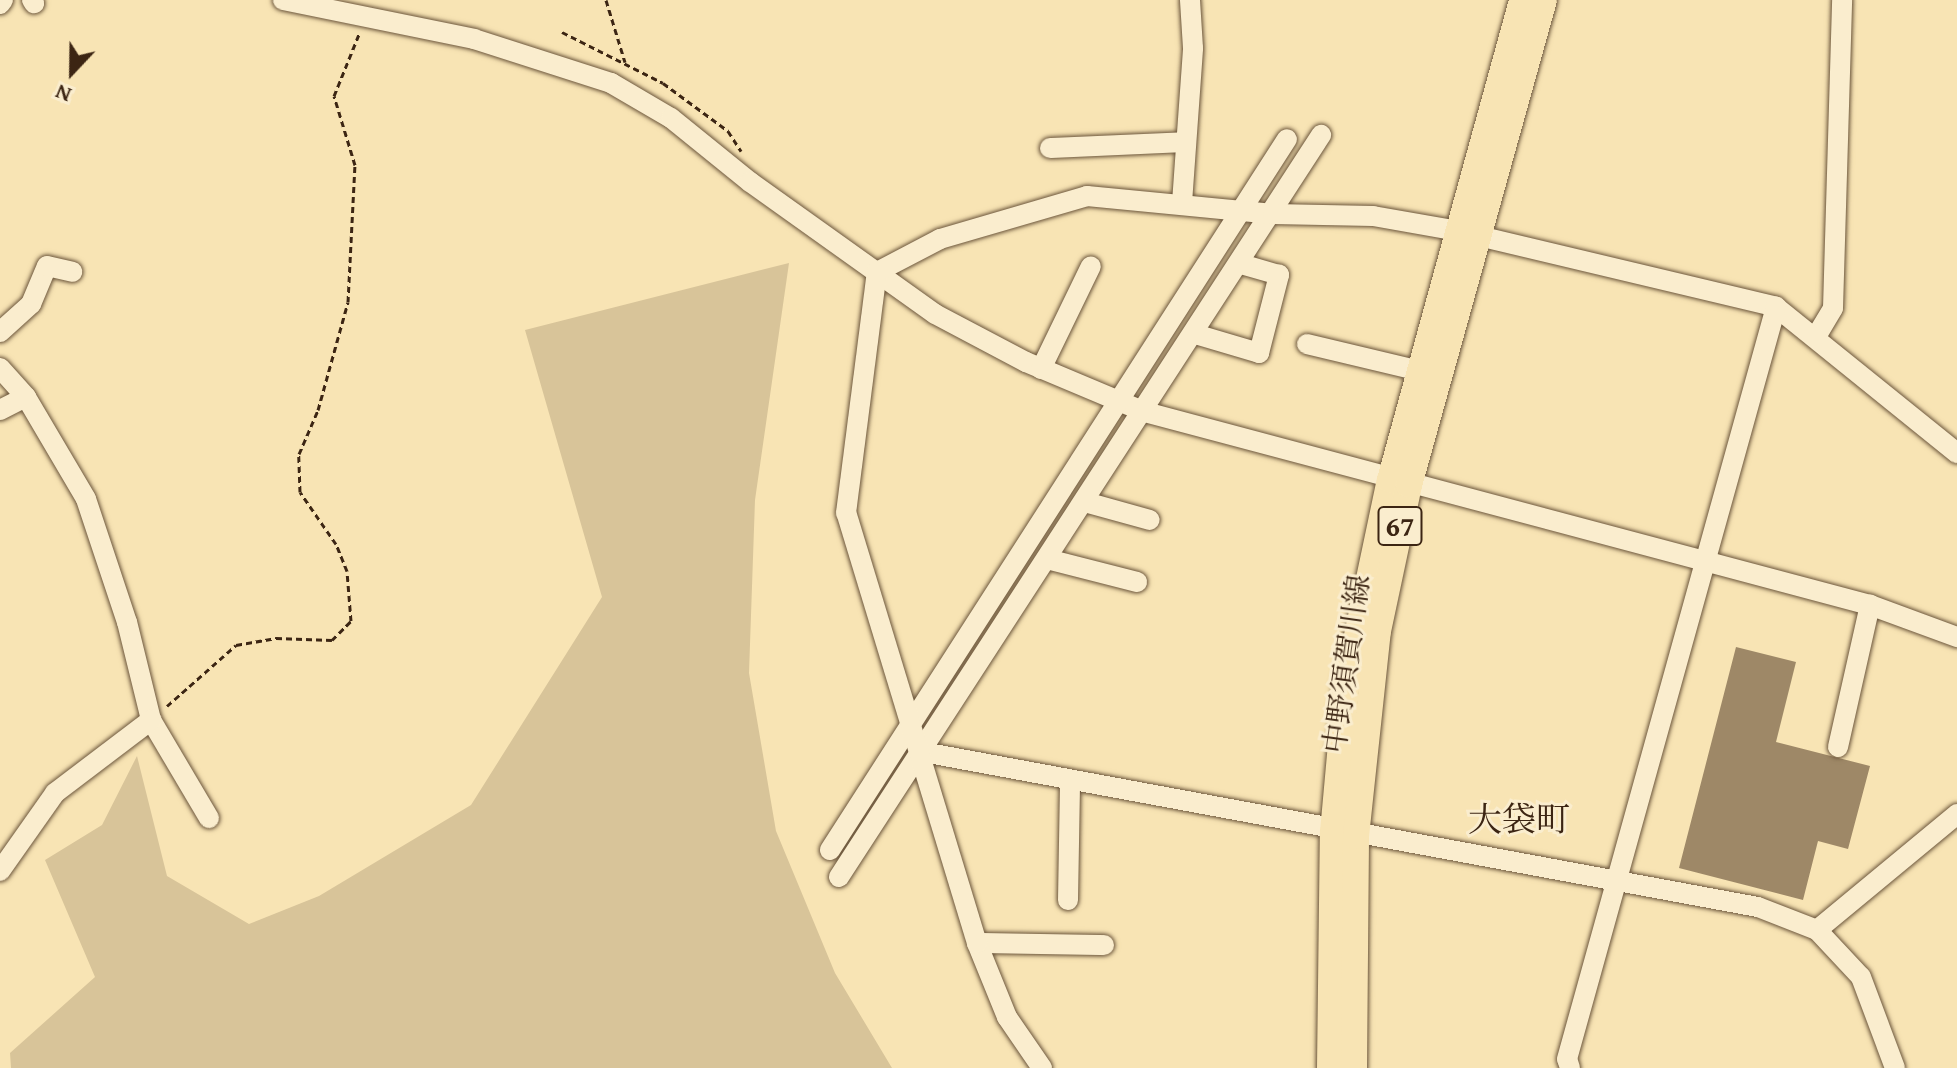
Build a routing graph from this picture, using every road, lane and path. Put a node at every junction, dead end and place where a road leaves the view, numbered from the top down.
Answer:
1 (283, 0) edge
2 (606, 0) edge
3 (1190, 0) edge
4 (1522, 0) edge
5 (1544, 0) edge
6 (1842, 0) edge
7 (366, 16) junction
8 (625, 63) dead end
9 (1321, 135) dead end
10 (1287, 139) dead end
11 (1186, 142) junction
12 (1050, 148) dead end
13 (1182, 203) junction
14 (1241, 210) junction
15 (1273, 214) junction
16 (1469, 234) junction
17 (1241, 264) junction
18 (1091, 266) dead end
19 (72, 272) dead end
20 (877, 272) junction
21 (1776, 307) junction
22 (0, 332) edge
23 (1195, 334) junction
24 (1817, 335) junction
25 (1307, 344) dead end
26 (0, 368) edge
27 (1041, 369) junction
28 (1420, 371) junction
29 (26, 397) junction
30 (1119, 401) junction
31 (0, 410) edge
32 (1145, 412) junction
33 (1957, 453) edge
34 (1400, 483) junction
35 (1085, 502) junction
36 (1150, 520) dead end
37 (1047, 559) junction
38 (1707, 564) junction
39 (1137, 582) dead end
40 (1870, 605) junction
41 (1957, 637) edge
42 (912, 719) junction
43 (151, 720) junction
44 (1838, 747) dead end
45 (923, 752) junction
46 (1070, 780) junction
47 (1957, 814) edge
48 (209, 818) dead end
49 (1344, 834) junction
50 (830, 850) dead end
51 (0, 871) edge
52 (839, 877) dead end
53 (1618, 880) junction
54 (1068, 900) dead end
55 (1817, 930) junction
56 (977, 943) junction
57 (1104, 945) dead end
58 (1042, 1068) edge
59 (1330, 1068) edge
60 (1354, 1068) edge
61 (1570, 1068) edge
62 (1895, 1068) edge

1 - 7 street
2 - 8 path
3 - 11 street
4 - 16 main road, 中野須賀川線 / 67
5 - 16 main road, 中野須賀川線 / 67
6 - 24 street
7 - 20 street
7 - 43 path
9 - 15 street
10 - 14 street
11 - 12 street
11 - 13 street
13 - 14 street
13 - 20 street
14 - 15 street
14 - 30 street
15 - 16 street
15 - 17 street
16 - 21 street
16 - 28 main road, 中野須賀川線 / 67
16 - 34 main road, 中野須賀川線 / 67
17 - 23 street
17 - 23 street
18 - 27 street
19 - 22 street
20 - 27 street
20 - 42 street
21 - 24 street
21 - 38 street
23 - 32 street
24 - 33 street
25 - 28 street
26 - 29 street
27 - 30 street
28 - 34 main road, 中野須賀川線 / 67
29 - 31 street
29 - 43 street
30 - 32 street
30 - 42 street
32 - 34 street
32 - 35 street
34 - 38 street
34 - 49 main road, 中野須賀川線 / 67
35 - 36 street
35 - 37 street
37 - 39 street
37 - 45 street
38 - 40 street
38 - 53 street
40 - 41 street
40 - 44 street
42 - 45 street
42 - 50 street
43 - 48 street
43 - 51 street
45 - 46 street
45 - 52 street
45 - 56 street
46 - 49 street
46 - 54 street
47 - 55 street
49 - 53 street
49 - 59 main road, 中野須賀川線 / 67
49 - 60 main road, 中野須賀川線 / 67
53 - 55 street
53 - 61 street
55 - 62 street
56 - 57 street
56 - 58 street

